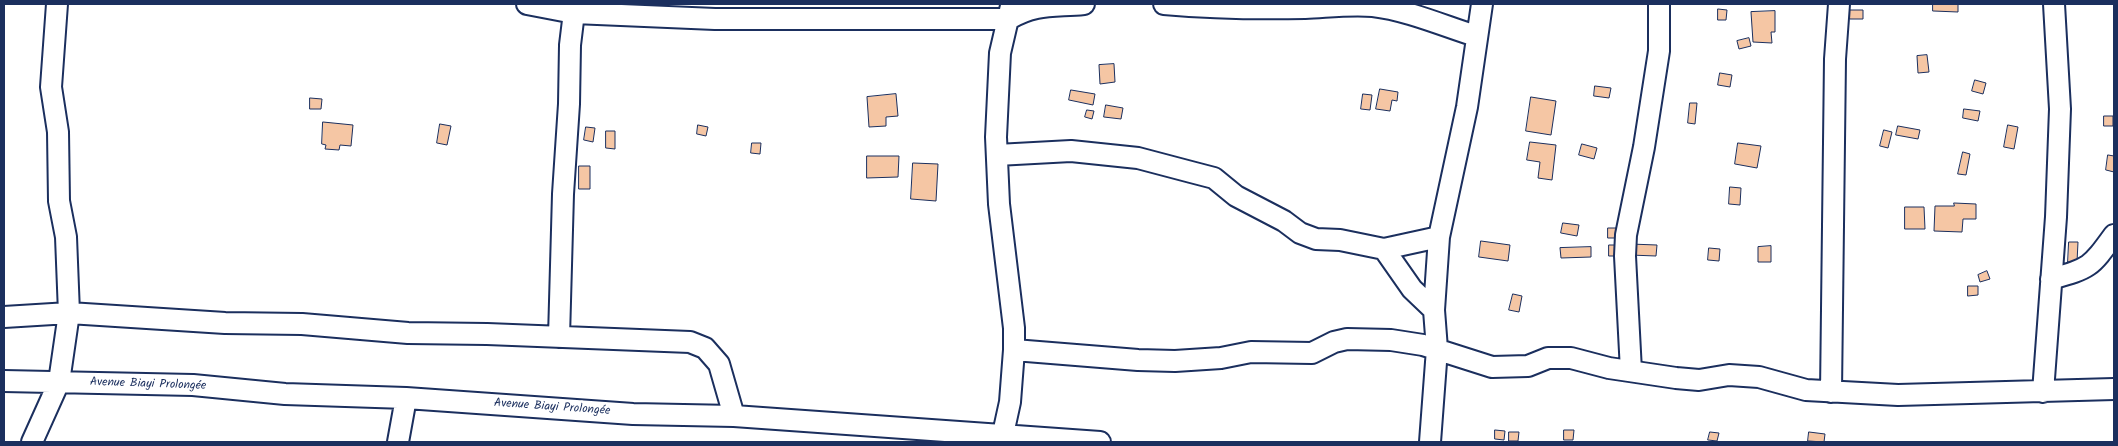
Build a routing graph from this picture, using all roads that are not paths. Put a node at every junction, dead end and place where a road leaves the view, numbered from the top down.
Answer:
1 (57, 4) edge
2 (527, 4) edge
3 (1084, 4) edge
4 (1164, 4) edge
5 (1482, 4) edge
6 (1659, 4) edge
7 (1839, 4) edge
8 (2054, 4) edge
9 (574, 9) edge
10 (1010, 11) edge
11 (1476, 36) junction
12 (997, 156) junction
13 (2114, 235) edge
14 (1439, 237) junction
15 (1384, 249) junction
16 (2051, 279) junction
17 (1434, 310) junction
18 (69, 313) junction
19 (4, 317) edge
20 (560, 337) junction
21 (1437, 349) junction
22 (1014, 350) junction
23 (1631, 372) junction
24 (4, 381) edge
25 (59, 382) junction
26 (2114, 389) edge
27 (1831, 392) junction
28 (2043, 392) junction
29 (406, 398) junction
30 (734, 416) junction
31 (885, 434) edge
32 (1003, 434) junction
33 (1062, 440) edge
34 (32, 442) edge
35 (398, 442) edge
36 (1100, 442) edge
37 (1430, 442) edge

1 - 18 street
2 - 9 street
3 - 10 street
4 - 11 street
5 - 11 street
6 - 23 street
7 - 27 street
8 - 16 street
9 - 10 street
9 - 20 street
10 - 12 street
11 - 14 street
12 - 15 street
12 - 22 street
13 - 16 street
14 - 15 street
14 - 17 street
15 - 17 street
16 - 28 street
17 - 21 street
18 - 19 street
18 - 20 street
18 - 25 street
20 - 30 street
21 - 22 street
21 - 23 street
21 - 37 street
22 - 32 street
23 - 27 street
24 - 25 street, Avenue Biayi Prolongée
25 - 29 street, Avenue Biayi Prolongée
25 - 34 street
26 - 28 street
27 - 28 street
29 - 30 street, Avenue Biayi Prolongée
29 - 35 street
30 - 31 street, Avenue Biayi Prolongée
31 - 32 street, Avenue Biayi Prolongée
32 - 33 street, Avenue Biayi Prolongée
33 - 36 street, Avenue Biayi Prolongée

